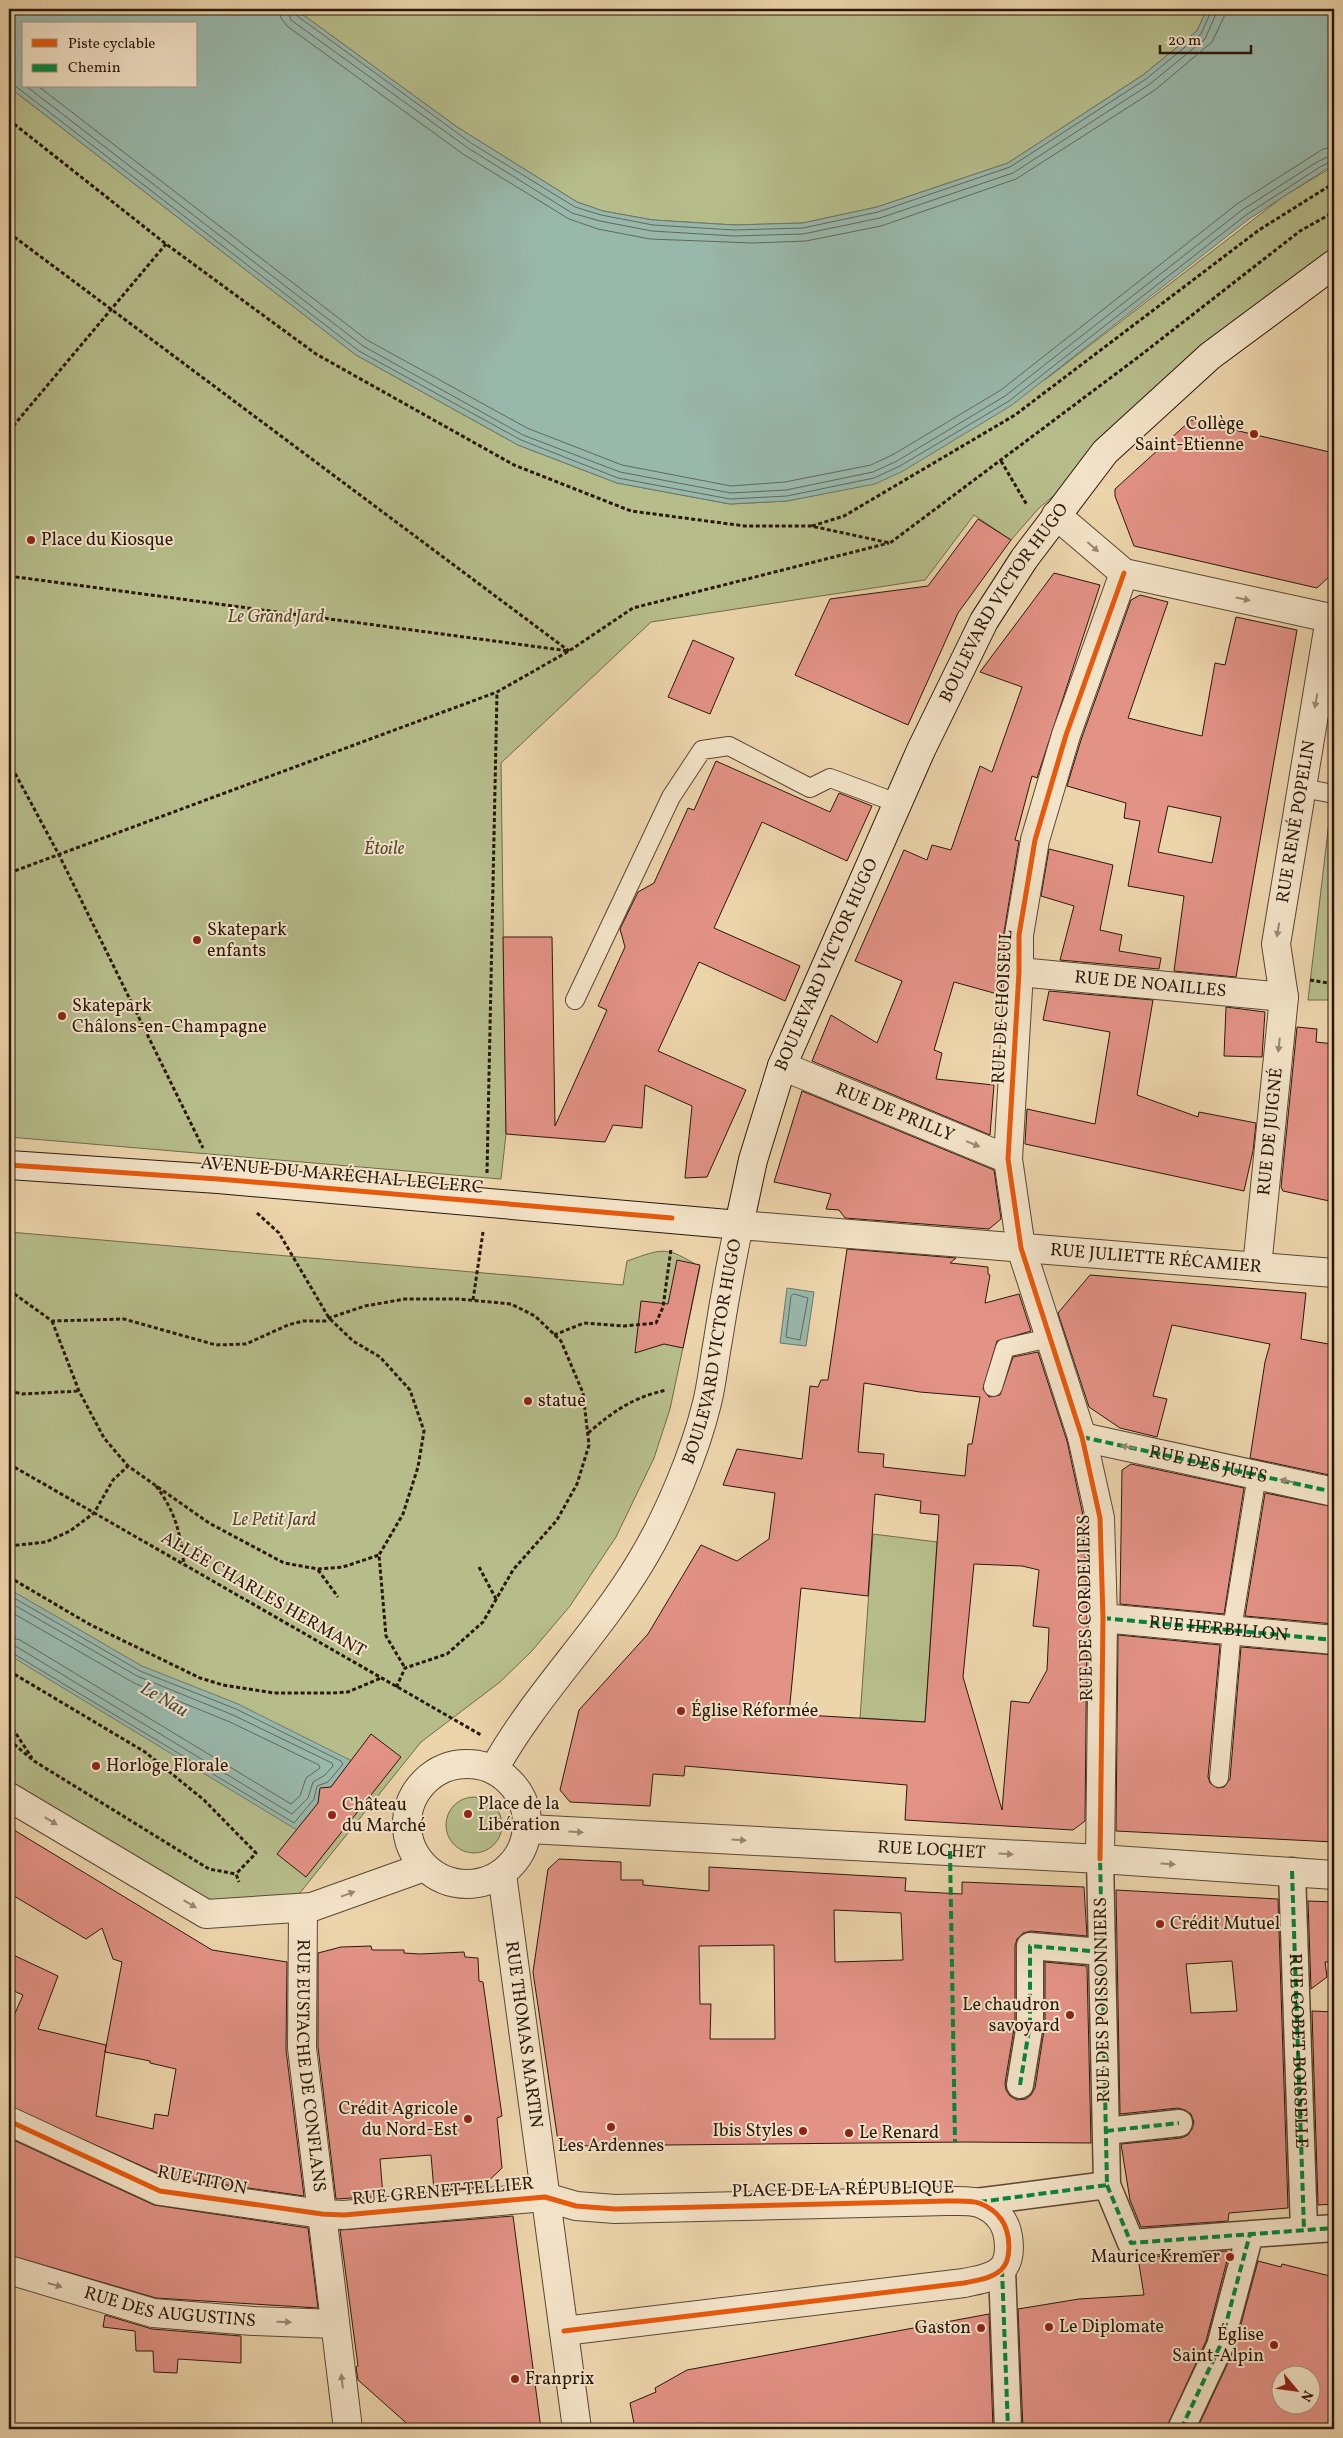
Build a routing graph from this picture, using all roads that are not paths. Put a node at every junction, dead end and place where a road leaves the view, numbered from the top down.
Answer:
1 (1334, 264) edge
2 (1056, 515) junction
3 (1124, 573) junction
4 (1333, 618) edge
5 (1302, 788) junction
6 (1334, 794) edge
7 (897, 803) junction
8 (1019, 972) junction
9 (1284, 997) junction
10 (575, 1000) dead end
11 (782, 1066) junction
12 (1008, 1159) junction
13 (9, 1165) edge
14 (739, 1225) junction
15 (1021, 1248) junction
16 (1257, 1267) junction
17 (1334, 1274) edge
18 (1050, 1338) junction
19 (993, 1387) dead end
20 (1082, 1436) junction
21 (1257, 1475) junction
22 (1334, 1492) edge
23 (1103, 1618) junction
24 (1232, 1629) junction
25 (1334, 1640) edge
26 (499, 1759) junction
27 (1219, 1778) dead end
28 (9, 1797) edge
29 (528, 1829) junction
30 (1100, 1859) junction
31 (424, 1866) junction
32 (1292, 1871) junction
33 (502, 1874) junction
34 (1334, 1875) edge
35 (303, 1908) junction
36 (1102, 1952) junction
37 (1020, 2085) dead end
38 (9, 2121) edge
39 (1178, 2122) dead end
40 (1106, 2135) junction
41 (1107, 2185) junction
42 (545, 2197) junction
43 (976, 2202) junction
44 (333, 2215) junction
45 (1334, 2228) edge
46 (1304, 2230) junction
47 (1250, 2234) junction
48 (1002, 2269) junction
49 (9, 2270) edge
50 (335, 2324) junction
51 (564, 2331) junction
52 (348, 2429) edge
53 (577, 2429) edge
54 (1008, 2429) edge
55 (1181, 2429) edge

1 - 2 street, BOULEVARD VICTOR HUGO
2 -> 3 street
2 - 7 street, BOULEVARD VICTOR HUGO
3 -> 4 street
3 - 8 street, RUE DE CHOISEUL
4 -> 5 street, RUE RENÉ POPELIN
5 - 6 lane
5 -> 9 street, RUE RENÉ POPELIN
7 - 10 lane
7 - 11 street, BOULEVARD VICTOR HUGO
8 - 9 street, RUE DE NOAILLES
8 - 12 street, RUE DE CHOISEUL
9 -> 16 street, RUE DE JUIGNÉ
11 -> 12 street, RUE DE PRILLY
11 - 14 street, BOULEVARD VICTOR HUGO
12 - 15 street, RUE DE CHOISEUL
13 - 14 street, AVENUE DU MARÉCHAL LECLERC
14 - 15 street, RUE JULIETTE RÉCAMIER
14 - 26 street, BOULEVARD VICTOR HUGO
15 - 16 street, RUE JULIETTE RÉCAMIER
15 - 18 street, RUE DES CORDELIERS
16 - 17 street, RUE JULIETTE RÉCAMIER
18 - 19 lane
18 - 20 street, RUE DES CORDELIERS
21 -> 20 street, RUE DES JUIFS
20 - 23 street, RUE DES CORDELIERS
22 -> 21 street, RUE DES JUIFS
21 - 24 lane
23 - 24 street, RUE HERBILLON
23 - 30 street, RUE DES CORDELIERS
24 - 25 street, RUE HERBILLON
24 - 27 lane
26 - 29 street
26 - 31 street
28 -> 35 street
29 -> 30 street, RUE LOCHET
29 - 33 street
30 -> 32 street, RUE LOCHET
30 - 36 street, RUE DES POISSONNIERS
31 - 33 street
35 -> 31 street
32 - 34 street, RUE LOCHET
32 - 46 street, RUE GOBET-BOISSELLE
33 - 42 street, RUE THOMAS MARTIN
35 - 44 street, RUE EUSTACHE DE CONFLANS
36 - 37 street
36 - 40 street, RUE DES POISSONNIERS
38 - 44 street, RUE TITON
39 - 40 street
40 - 41 street
41 - 43 street, PLACE DE LA RÉPUBLIQUE
41 - 47 street
42 - 43 street, PLACE DE LA RÉPUBLIQUE
42 - 44 street, RUE GRENET TELLIER
42 - 51 street
43 - 48 street, PLACE DE LA RÉPUBLIQUE
44 - 50 street, RUE EUSTACHE DE CONFLANS
45 - 46 street
46 - 47 street
47 - 55 street
48 - 51 street
48 - 54 street
49 -> 50 street, RUE DES AUGUSTINS
52 -> 50 street, RUE EUSTACHE DE CONFLANS
51 - 53 street

